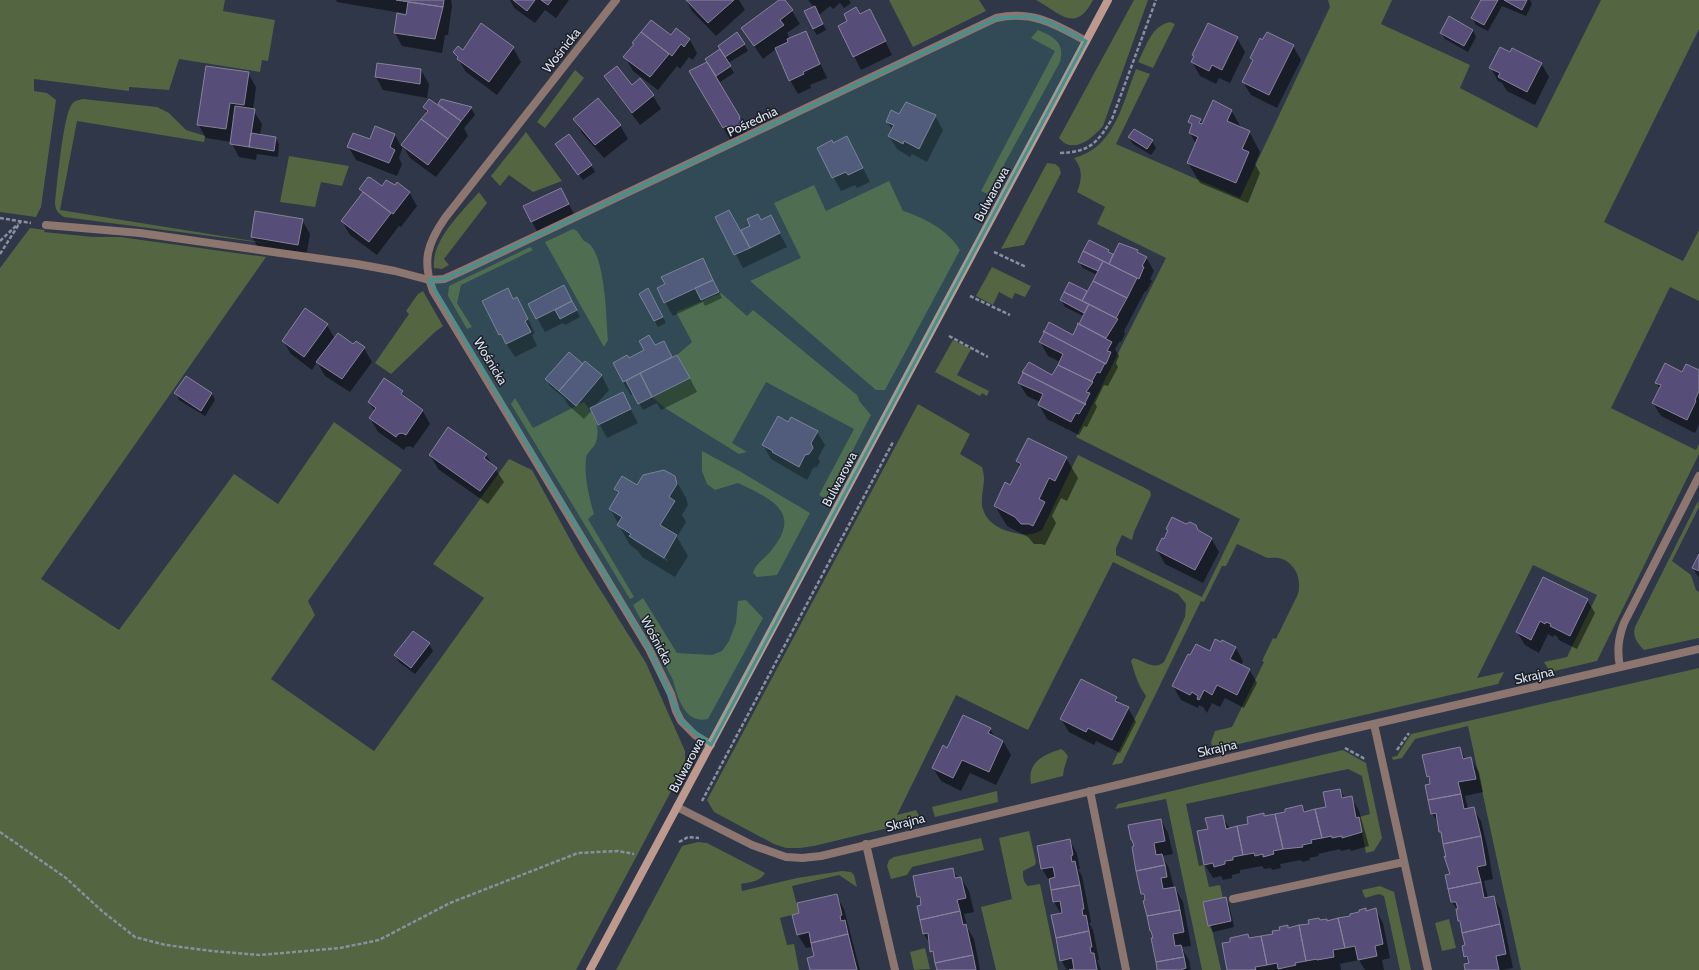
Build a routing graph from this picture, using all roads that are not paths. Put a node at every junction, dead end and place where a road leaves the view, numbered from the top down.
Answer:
1 (616, 0) edge
2 (1108, 0) edge
3 (1086, 41) junction
4 (46, 225) road end
5 (429, 280) junction
6 (1699, 476) edge
7 (1699, 649) edge
8 (1620, 667) junction
9 (1374, 724) junction
10 (711, 745) junction
11 (1090, 791) junction
12 (677, 807) junction
13 (866, 844) junction
14 (1404, 862) junction
15 (1233, 899) dead end
16 (590, 970) edge
17 (895, 970) edge
18 (1126, 970) edge
19 (1428, 970) edge

1 - 5 street, Wośnicka
2 - 3 street, Bulwarowa
3 - 5 street, Pośrednia
3 - 10 street, Bulwarowa
4 - 5 street
5 - 10 street, Wośnicka
6 - 8 street
7 - 8 street, Skrajna
8 - 9 street, Skrajna
9 - 11 street, Skrajna
9 - 14 street
10 - 12 street, Bulwarowa
11 - 13 street, Skrajna
11 - 18 street
12 - 13 street, Skrajna
12 - 16 street, Bulwarowa
13 - 17 street
14 - 15 street
14 - 19 street

